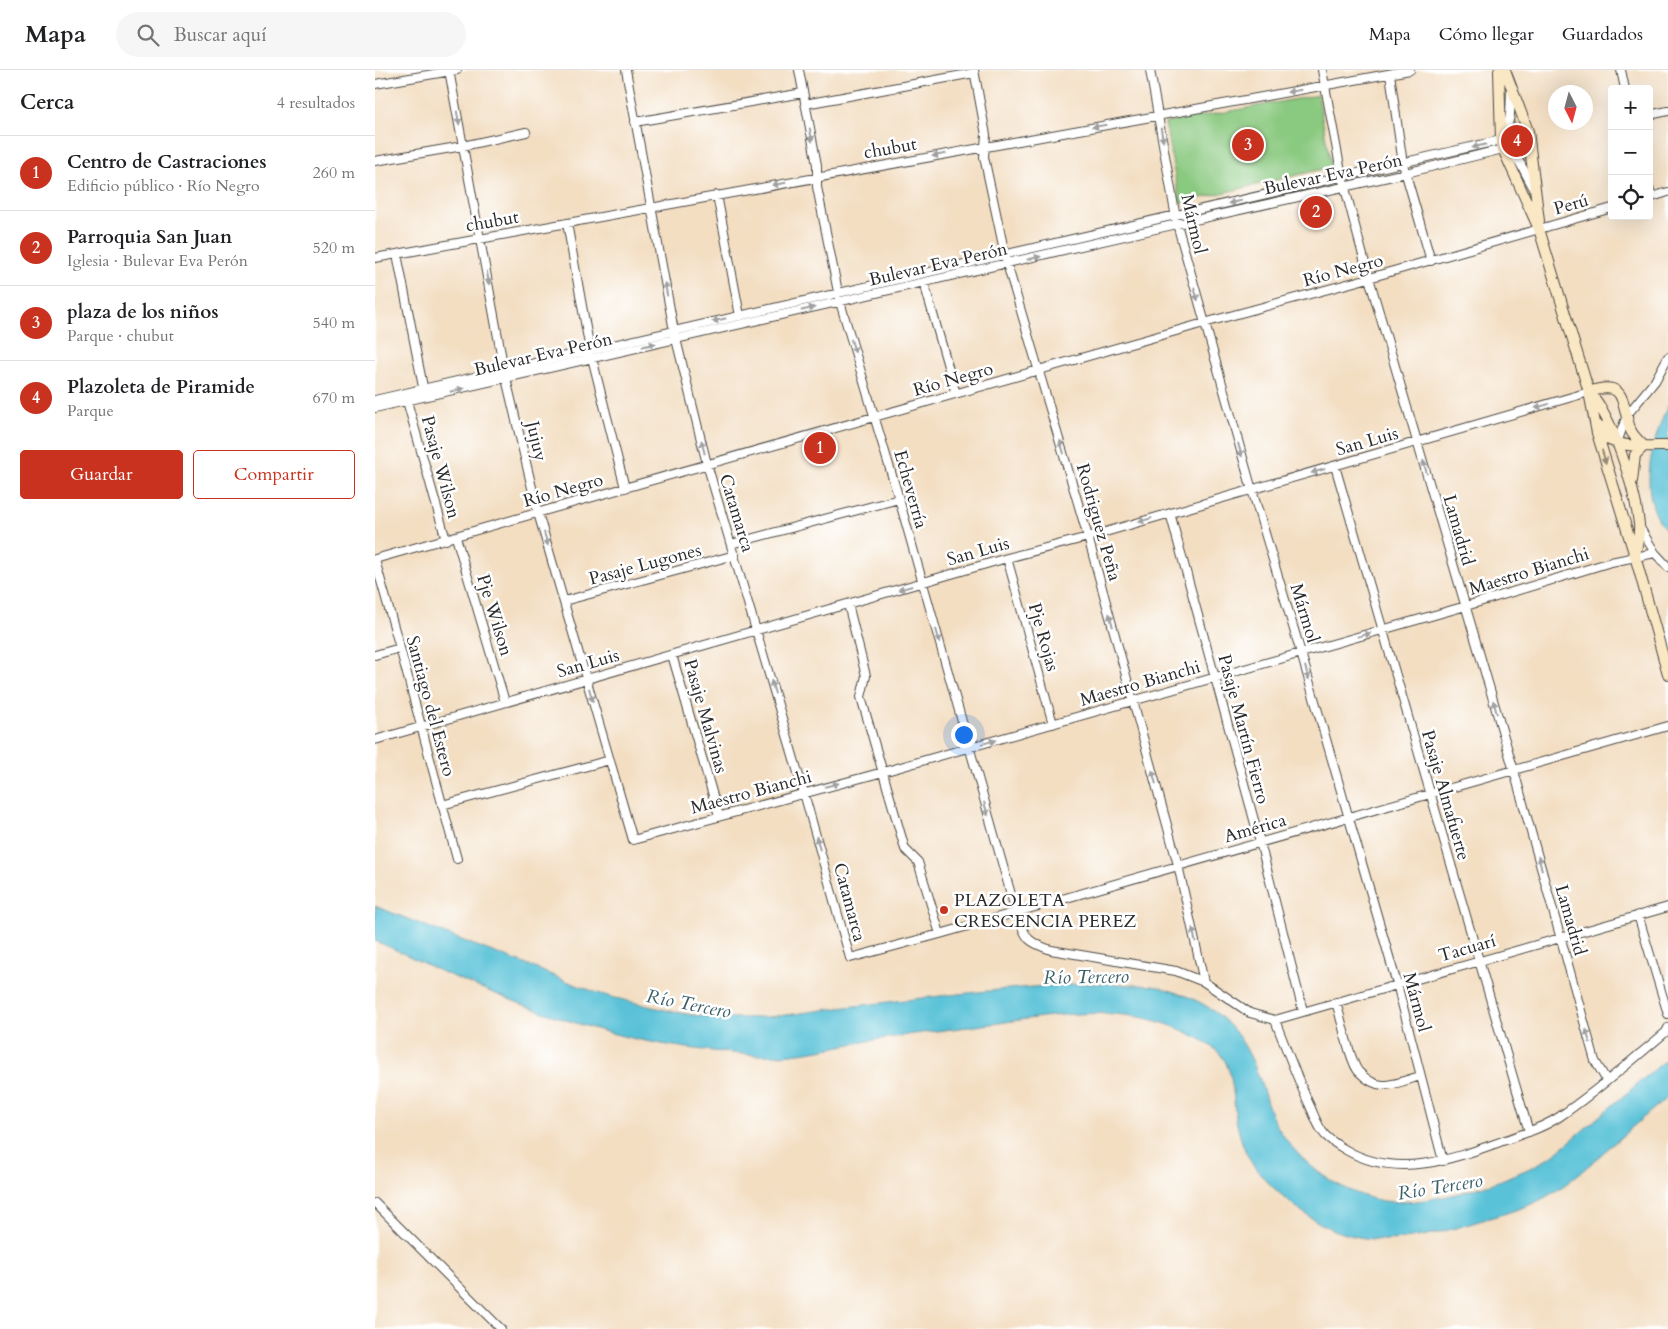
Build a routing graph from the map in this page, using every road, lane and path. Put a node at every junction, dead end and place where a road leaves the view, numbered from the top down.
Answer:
1 (452, 70) edge
2 (625, 70) edge
3 (799, 70) edge
4 (1150, 70) edge
5 (1322, 70) edge
6 (1411, 70) edge
7 (1499, 70) edge
8 (1505, 70) edge
9 (1621, 70) edge
10 (974, 72) edge
11 (1390, 74) junction
12 (375, 84) edge
13 (1624, 85) edge
14 (1325, 86) junction
15 (1511, 88) junction
16 (803, 93) junction
17 (805, 104) junction
18 (1668, 111) edge
19 (1653, 114) edge
20 (1158, 115) junction
21 (635, 122) junction
22 (526, 132) dead end
23 (1503, 145) junction
24 (463, 146) junction
25 (984, 146) junction
26 (375, 161) edge
27 (1403, 164) junction
28 (1406, 173) junction
29 (816, 177) junction
30 (1342, 177) junction
31 (1345, 186) junction
32 (1535, 190) junction
33 (1668, 192) edge
34 (717, 195) junction
35 (1653, 196) edge
36 (651, 207) junction
37 (1608, 209) edge
38 (1175, 215) junction
39 (567, 223) junction
40 (1177, 224) junction
41 (1539, 229) junction
42 (481, 238) junction
43 (397, 254) junction
44 (1004, 255) junction
45 (375, 258) edge
46 (1431, 260) junction
47 (1007, 264) junction
48 (1369, 278) junction
49 (924, 283) junction
50 (838, 293) junction
51 (840, 302) junction
52 (740, 316) junction
53 (1205, 323) junction
54 (674, 331) junction
55 (676, 339) junction
56 (591, 354) junction
57 (1668, 358) edge
58 (1039, 370) junction
59 (505, 374) junction
60 (423, 388) junction
61 (1589, 392) junction
62 (956, 394) junction
63 (425, 397) junction
64 (375, 400) edge
65 (407, 401) junction
66 (375, 408) edge
67 (1591, 412) junction
68 (1627, 414) junction
69 (874, 417) junction
70 (1418, 442) junction
71 (1617, 443) junction
72 (1644, 446) junction
73 (1668, 446) edge
74 (707, 464) junction
75 (1335, 466) junction
76 (1631, 486) junction
77 (625, 488) junction
78 (1252, 490) junction
79 (899, 499) junction
80 (538, 513) junction
81 (1170, 513) junction
82 (1639, 524) junction
83 (456, 537) junction
84 (1088, 537) junction
85 (445, 540) junction
86 (731, 544) junction
87 (1655, 553) junction
88 (735, 555) junction
89 (1635, 556) junction
90 (1007, 558) junction
91 (375, 560) edge
92 (1668, 566) edge
93 (923, 582) junction
94 (564, 601) junction
95 (848, 604) junction
96 (1465, 606) junction
97 (757, 630) junction
98 (1383, 630) junction
99 (400, 648) junction
100 (1301, 653) junction
101 (672, 654) junction
102 (375, 655) edge
103 (1668, 674) edge
104 (1215, 678) junction
105 (586, 679) junction
106 (1133, 701) junction
107 (505, 702) junction
108 (1053, 724) junction
109 (421, 726) junction
110 (1668, 726) edge
111 (375, 740) edge
112 (969, 747) junction
113 (610, 760) junction
114 (1513, 771) junction
115 (883, 772) junction
116 (804, 793) junction
117 (1431, 794) junction
118 (442, 805) junction
119 (719, 816) junction
120 (1349, 817) junction
121 (633, 840) joint
122 (1260, 842) junction
123 (457, 859) dead end
124 (1177, 865) junction
125 (1668, 906) edge
126 (1016, 912) junction
127 (1638, 915) junction
128 (940, 934) junction
129 (1561, 937) junction
130 (850, 958) joint
131 (1478, 961) junction
132 (1204, 982) junction
133 (1397, 984) junction
134 (1337, 1002) junction
135 (1303, 1011) junction
136 (1668, 1014) edge
137 (1275, 1020) junction
138 (1668, 1028) edge
139 (1420, 1076) junction
140 (1607, 1081) junction
141 (1529, 1132) junction
142 (1443, 1161) junction
143 (375, 1203) edge
144 (501, 1329) edge

1 - 12 street
1 -> 24 street, Jujuy
2 - 21 street, Catamarca
3 - 16 street, Echeverría
4 - 20 street, Mármol
5 - 14 street, Lamadrid
6 - 11 street, chubut
7 - 23 main road
8 - 15 main road
9 - 13 street
10 - 17 street
10 - 25 street, Rodriguez Peña
11 - 14 street, chubut
11 - 27 street
14 -> 20 street, chubut
14 - 30 street, Lamadrid
15 - 23 street
15 - 32 main road
16 - 17 street, Echeverría
16 - 21 street
17 -> 29 street, Echeverría
18 - 19 street
20 -> 25 street, chubut
20 -> 38 street, Mármol
21 - 36 street, Catamarca
22 - 24 street
23 -> 27 street, Bulevar Eva Perón
23 - 28 street, Bulevar Eva Perón
23 - 32 street
23 - 41 main road
24 - 26 street
24 - 42 street, Jujuy
25 -> 29 street, chubut
25 - 44 street, Rodriguez Peña
27 - 28 street
27 - 30 street, Bulevar Eva Perón
28 - 31 street, Bulevar Eva Perón
28 - 46 street
29 -> 34 street, chubut
29 - 50 street, Echeverría
30 - 31 street, Lamadrid
30 -> 38 street, Bulevar Eva Perón
31 - 40 street, Bulevar Eva Perón
31 - 48 street, Lamadrid
32 - 41 main road
33 - 35 street
34 - 36 street, chubut
34 - 52 street
36 - 39 street, chubut
54 -> 36 street, Catamarca
37 - 41 street, Perú
38 - 40 street, Mármol
38 - 44 street, Bulevar Eva Perón
39 - 42 street, chubut
39 - 56 street
47 -> 40 street, Bulevar Eva Perón
40 -> 53 street, Mármol
41 - 46 street, Río Negro
41 - 61 main road
42 - 43 street, chubut
42 -> 59 street, Jujuy
43 - 45 street, chubut
43 - 60 street
44 - 47 street, Rodriguez Peña
44 - 50 street, Bulevar Eva Perón
46 - 48 street, Río Negro
47 - 49 street, Bulevar Eva Perón
47 - 58 street, Rodriguez Peña
48 - 53 street, Río Negro
48 - 70 street, Lamadrid
49 - 51 street, Bulevar Eva Perón
49 - 62 street
50 - 51 street, Echeverría
50 - 52 street, Bulevar Eva Perón
55 -> 51 street, Bulevar Eva Perón
51 -> 69 street, Echeverría
52 -> 54 street, Bulevar Eva Perón
53 - 58 street, Río Negro
53 -> 78 street, Mármol
54 - 55 street, Catamarca
54 - 56 street, Bulevar Eva Perón
56 -> 55 street, Bulevar Eva Perón
74 -> 55 street, Catamarca
56 - 59 street, Bulevar Eva Perón
56 - 77 street
57 - 68 street
58 - 62 street, Río Negro
84 -> 58 street, Rodriguez Peña
59 - 60 street, Bulevar Eva Perón
63 -> 59 street, Bulevar Eva Perón
59 - 80 street, Jujuy
60 - 63 street
60 - 64 street, Bulevar Eva Perón
61 - 67 main road
61 - 68 main road
61 -> 70 street, San Luis
61 - 71 main road
62 - 69 street, Río Negro
63 - 65 street, Bulevar Eva Perón
65 - 66 street, Bulevar Eva Perón
65 - 85 street, Pasaje Wilson
67 - 71 main road
67 -> 89 main road
68 - 71 street
68 - 72 main road
69 - 74 street, Río Negro
69 - 79 street, Echeverría
70 - 75 street, San Luis
96 -> 70 street, Lamadrid
71 - 72 main road
71 - 76 main road
72 - 73 main road
72 - 76 main road
74 - 77 street, Río Negro
74 - 86 street, Catamarca
75 -> 78 street, San Luis
75 - 98 street, Pasaje Almafuerte
76 - 82 main road
77 - 80 street, Río Negro
78 - 81 street, San Luis
78 - 100 street, Mármol
79 - 86 street
79 - 93 street, Echeverría
80 - 83 street, Río Negro
80 -> 94 street, Jujuy
81 -> 84 street, San Luis
81 - 104 street, Pasaje Martín Fierro
82 - 87 street
82 - 89 main road
83 - 85 street, Río Negro
83 - 107 street, Pje Wilson
84 - 90 street, San Luis
106 -> 84 street, Rodriguez Peña
85 - 91 street, Río Negro
86 - 88 street, Catamarca
87 - 89 street, Maestro Bianchi
87 - 92 street
88 - 94 street, Pasaje Lugones
88 - 97 street, Catamarca
89 - 96 street, Maestro Bianchi
89 - 103 main road
90 - 93 street, San Luis
90 - 108 street, Pje Rojas
91 - 99 street, Santiago del Estero
93 -> 95 street, San Luis
93 -> 112 street, Echeverría
94 - 105 street, Jujuy
95 - 97 street, San Luis
95 - 115 street
96 - 98 street, Maestro Bianchi
114 -> 96 street, Lamadrid
97 - 101 street, San Luis
116 -> 97 street, Catamarca
100 -> 98 street, Maestro Bianchi
98 - 117 street, Pasaje Almafuerte
99 - 102 street
99 - 109 street, Santiago del Estero
100 - 104 street, Maestro Bianchi
100 -> 120 street, Mármol
101 - 105 street, San Luis
101 - 119 street, Pasaje Malvinas
104 - 106 street, Maestro Bianchi
104 - 122 street, Pasaje Martín Fierro
105 - 107 street, San Luis
105 -> 113 street, Jujuy
106 - 108 street, Maestro Bianchi
124 -> 106 street, Rodriguez Peña
107 - 109 street, San Luis
112 -> 108 street, Maestro Bianchi
109 - 111 street, San Luis
109 - 118 street, Santiago del Estero
110 - 114 street, América
112 - 115 street, Maestro Bianchi
112 -> 126 street, Echeverría
113 - 118 street
113 - 121 street, Jujuy
114 - 117 street, América
129 -> 114 street, Lamadrid
116 -> 115 street, Maestro Bianchi
115 - 128 street
116 - 119 street, Maestro Bianchi
130 -> 116 street, Catamarca
117 - 120 street, América
117 - 131 street, Pasaje Almafuerte
118 - 123 street, Santiago del Estero
119 - 121 street, Maestro Bianchi
120 - 122 street, América
120 - 133 street, Mármol
122 - 124 street, América
122 - 135 street, Pasaje Martín Fierro
124 - 126 street, América
132 -> 124 street, Rodriguez Peña
125 - 127 street, Tacuarí
126 - 128 street, América
126 - 132 street, Echeverría
127 - 129 street, Tacuarí
127 - 136 street
128 - 130 street, América
129 - 131 street, Tacuarí
140 -> 129 street, Lamadrid
131 - 133 street, Tacuarí
131 - 141 street, Pasaje Almafuerte
132 - 137 street, Echeverría
133 - 134 street, Tacuarí
133 - 139 street, Mármol
134 - 135 street, Tacuarí
134 - 139 street
135 - 137 street, Tacuarí
137 - 142 street
138 - 140 street
139 - 142 street, Mármol
140 - 141 street
141 - 142 street
143 - 144 street

